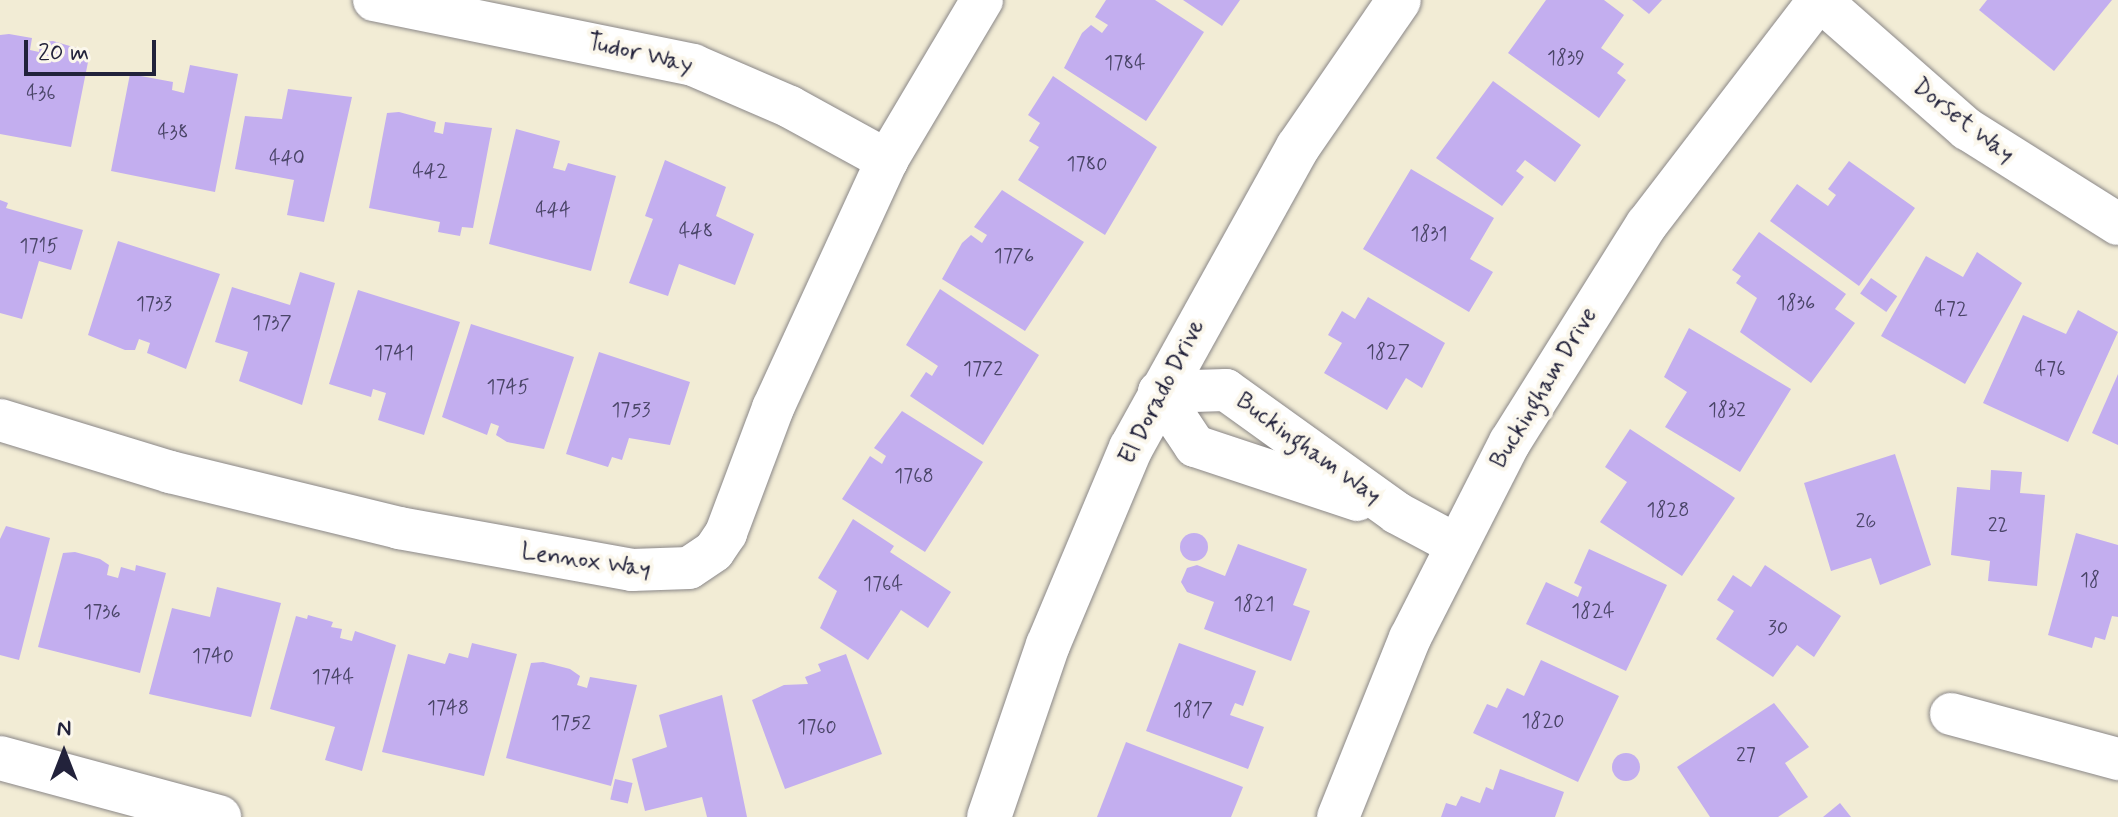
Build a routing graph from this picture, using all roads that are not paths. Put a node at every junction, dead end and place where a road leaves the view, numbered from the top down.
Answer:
1 (374, 0) edge
2 (982, 0) edge
3 (1399, 0) edge
4 (1820, 0) edge
5 (887, 160) junction
6 (2118, 224) edge
7 (1159, 392) junction
8 (0, 420) edge
9 (1397, 513) junction
10 (1455, 544) junction
11 (1951, 714) dead end
12 (0, 758) edge
13 (2118, 759) edge
14 (219, 817) edge
15 (989, 817) edge
16 (1338, 817) edge

1 - 5 street, Tudor Way
2 - 5 street, Lennox Way
3 - 7 street, El Dorado Drive
4 - 6 street, Dorset Way
4 - 10 street, Buckingham Drive
5 - 8 street, Lennox Way
7 - 9 street, Buckingham Way
7 - 9 street, Buckingham Way
7 - 15 street, El Dorado Drive
9 - 10 street, Buckingham Way
10 - 16 street, Buckingham Drive
11 - 13 street
12 - 14 street

